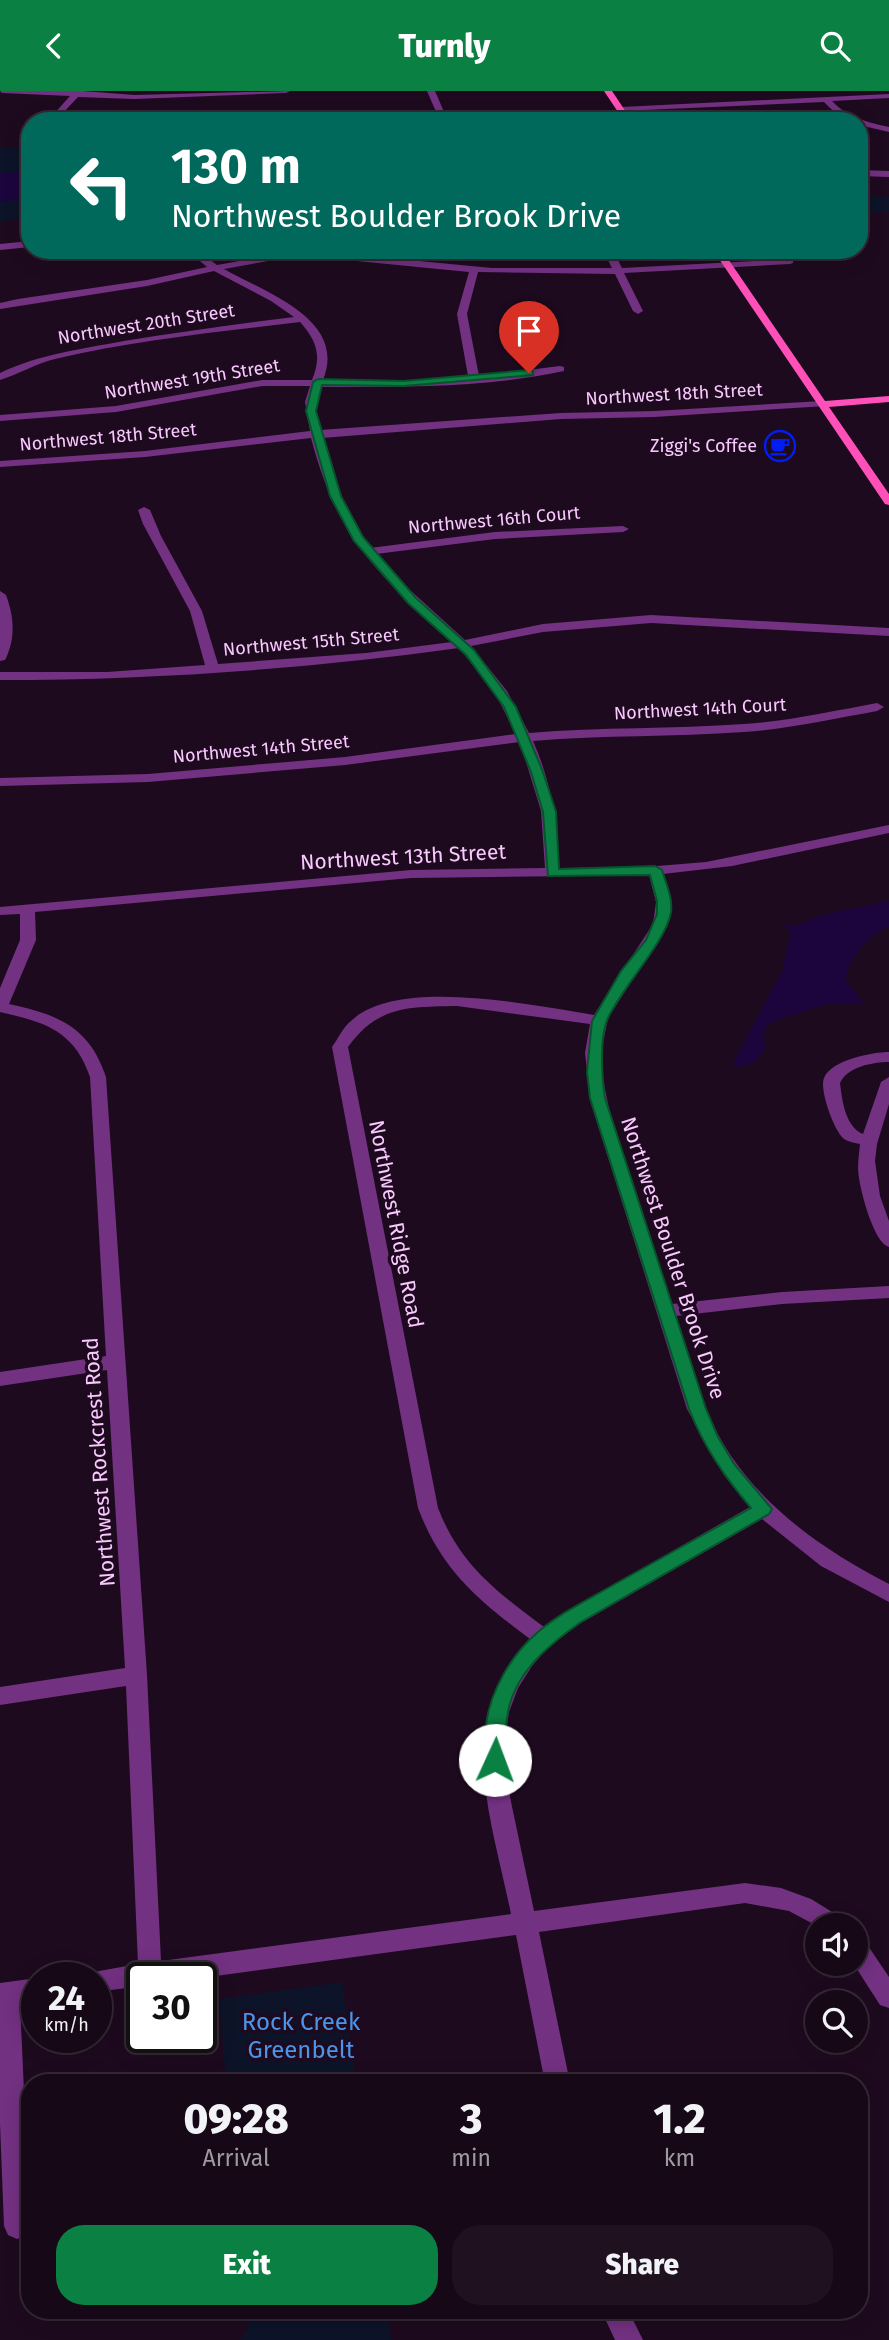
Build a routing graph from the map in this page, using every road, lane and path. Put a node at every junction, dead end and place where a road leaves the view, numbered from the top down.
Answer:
1 (2, 91) edge
2 (286, 91) edge
3 (431, 91) edge
4 (608, 91) edge
5 (77, 93) edge
6 (889, 96) edge
7 (826, 99) junction
8 (704, 105) junction
9 (621, 109) junction
10 (60, 112) edge
11 (440, 112) edge
12 (623, 112) edge
13 (710, 112) edge
14 (838, 112) edge
15 (868, 125) edge
16 (889, 130) edge
17 (868, 173) edge
18 (889, 174) edge
19 (21, 245) edge
20 (0, 247) edge
21 (201, 259) edge
22 (268, 259) edge
23 (362, 259) edge
24 (612, 259) edge
25 (723, 259) edge
26 (790, 261) dead end
27 (727, 265) junction
28 (212, 269) junction
29 (474, 270) junction
30 (618, 271) junction
31 (0, 306) edge
32 (638, 311) dead end
33 (301, 319) junction
34 (560, 369) dead end
35 (0, 377) edge
36 (474, 379) junction
37 (318, 382) junction
38 (889, 399) edge
39 (822, 404) junction
40 (0, 418) edge
41 (317, 433) junction
42 (0, 464) edge
43 (889, 502) edge
44 (144, 510) dead end
45 (623, 529) dead end
46 (368, 552) junction
47 (0, 595) edge
48 (885, 630) edge
49 (462, 644) junction
50 (0, 657) edge
51 (212, 668) junction
52 (0, 676) edge
53 (877, 707) dead end
54 (523, 738) junction
55 (0, 782) edge
56 (889, 829) edge
57 (655, 870) junction
58 (552, 873) junction
59 (27, 909) junction
60 (0, 911) edge
61 (0, 1007) edge
62 (599, 1021) junction
63 (889, 1057) edge
64 (889, 1081) edge
65 (867, 1140) junction
66 (889, 1241) edge
67 (889, 1292) edge
68 (666, 1311) junction
69 (114, 1361) junction
70 (0, 1379) edge
71 (763, 1509) junction
72 (889, 1594) edge
73 (544, 1638) junction
74 (136, 1675) junction
75 (0, 1696) edge
76 (814, 1913) edge
77 (525, 1923) junction
78 (149, 1962) edge
79 (217, 1964) edge
80 (868, 1966) edge
81 (4, 1994) edge
82 (889, 1997) edge
83 (556, 2074) edge
84 (16, 2226) dead end
85 (618, 2319) edge
86 (629, 2340) edge

1 - 5 street
2 - 5 street
3 - 11 street
4 - 9 main road
5 - 10 street
6 - 7 street
7 - 8 street
7 - 14 street
8 - 9 street
8 - 13 street
9 - 12 main road
15 - 16 street
17 - 18 street
19 - 20 street
21 - 28 street
22 - 28 street
23 - 29 street
24 - 30 street
25 - 27 main road
26 - 27 street
27 - 30 street
27 - 39 main road
28 - 31 street
28 - 33 street
29 - 30 street
29 - 36 street
30 - 32 street
33 - 35 street, Northwest 20th Street
33 - 37 street
34 - 36 street, Northwest 19th Street
36 - 37 street, Northwest 19th Street
37 - 40 street, Northwest 19th Street
37 - 41 street
38 - 39 main road, Northwest 18th Street
39 - 41 street, Northwest 18th Street
39 - 43 main road
41 - 42 street, Northwest 18th Street
41 - 46 street
44 - 51 street
45 - 46 street, Northwest 16th Court
46 - 49 street
47 - 50 street
48 - 49 street, Northwest 15th Street
49 - 51 street, Northwest 15th Street
49 - 54 street
51 - 52 street, Northwest 15th Street
53 - 54 street, Northwest 14th Court
54 - 55 street, Northwest 14th Street
54 - 58 street
56 - 57 street, Northwest 13th Street
57 - 58 street, Northwest 13th Street
57 - 62 street, Northwest Boulder Brook Drive
58 - 59 street, Northwest 13th Street
59 - 60 street, Northwest 13th Street
59 - 61 street
61 - 69 street, Northwest Rockcrest Road
62 - 68 street, Northwest Boulder Brook Drive
62 - 73 street, Northwest Ridge Road
63 - 65 street
64 - 65 street
65 - 66 street
67 - 68 street
68 - 71 street, Northwest Boulder Brook Drive
69 - 70 street
69 - 74 street, Northwest Rockcrest Road
71 - 72 street, Northwest Boulder Brook Drive
71 - 73 street
73 - 77 street
74 - 75 street
74 - 78 street, Northwest Rockcrest Road
76 - 77 street
77 - 79 street
77 - 83 street
80 - 82 street
81 - 84 street
85 - 86 street

